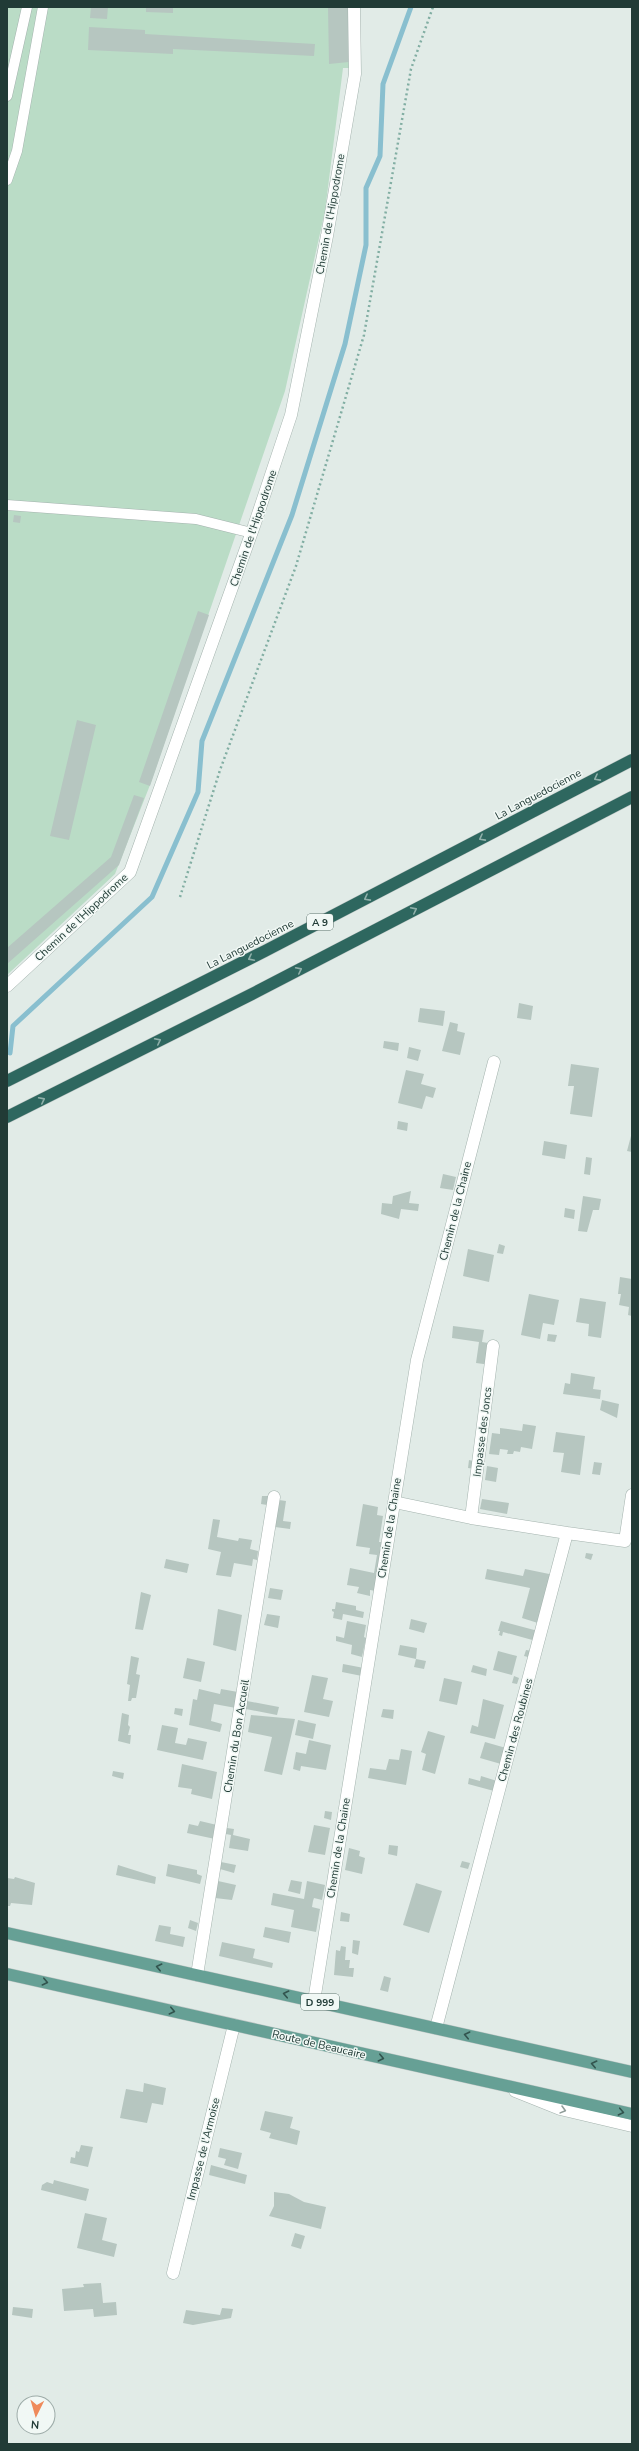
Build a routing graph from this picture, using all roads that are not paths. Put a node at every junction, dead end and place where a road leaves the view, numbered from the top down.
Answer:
1 (27, 7) edge
2 (43, 7) edge
3 (354, 7) edge
4 (7, 96) edge
5 (7, 180) edge
6 (7, 505) edge
7 (252, 533) junction
8 (632, 760) edge
9 (632, 797) edge
10 (7, 986) edge
11 (494, 1062) dead end
12 (7, 1081) edge
13 (7, 1117) edge
14 (493, 1346) dead end
15 (632, 1495) edge
16 (274, 1497) dead end
17 (394, 1502) junction
18 (471, 1518) junction
19 (567, 1533) junction
20 (7, 1933) edge
21 (7, 1974) edge
22 (197, 1975) junction
23 (314, 2000) junction
24 (234, 2025) junction
25 (436, 2028) junction
26 (632, 2072) edge
27 (501, 2086) junction
28 (632, 2114) edge
29 (632, 2126) edge
30 (173, 2273) dead end

1 - 4 lane
2 - 5 lane
3 - 7 street, Chemin de l'Hippodrome
6 - 7 lane
7 - 10 street, Chemin de l'Hippodrome
8 -> 12 highway, La Languedocienne / A 9
13 -> 9 highway
11 - 17 street, Chemin de la Chaine
14 - 18 street, Impasse des Joncs
15 - 19 street
16 - 22 street, Chemin du Bon Accueil
17 - 18 street
17 - 23 street, Chemin de la Chaine
18 - 19 street
19 - 25 street, Chemin des Roubines
22 -> 20 main road, D 999
21 -> 24 main road, Route de Beaucaire
23 -> 22 main road, D 999
23 - 25 main road, D 999
24 -> 27 main road, Route de Beaucaire
24 - 30 street, Impasse de l'Armoise
26 -> 25 main road, D 999
27 -> 28 main road, Route de Beaucaire
27 -> 29 street

